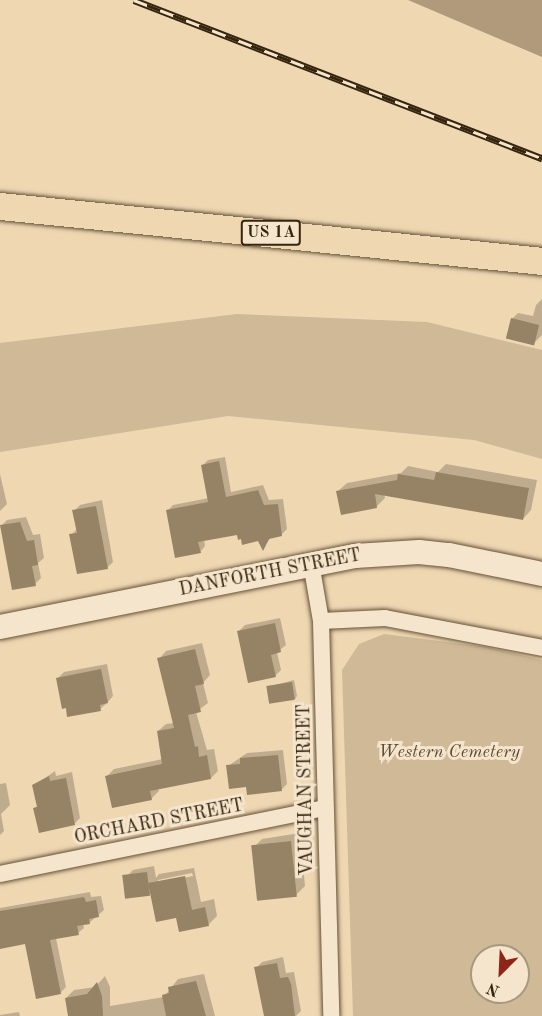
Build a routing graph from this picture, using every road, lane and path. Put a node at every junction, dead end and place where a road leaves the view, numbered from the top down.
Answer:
1 (0, 206) edge
2 (542, 261) edge
3 (311, 563) junction
4 (542, 574) edge
5 (321, 621) junction
6 (0, 627) edge
7 (542, 648) edge
8 (325, 808) junction
9 (0, 874) edge
10 (331, 1016) edge

1 - 2 main road, US 1A
3 - 4 street, DANFORTH STREET
3 - 5 street, VAUGHAN STREET
3 - 6 street, DANFORTH STREET
5 - 7 street
5 - 8 street, VAUGHAN STREET
8 - 9 street, ORCHARD STREET
8 - 10 street, VAUGHAN STREET

